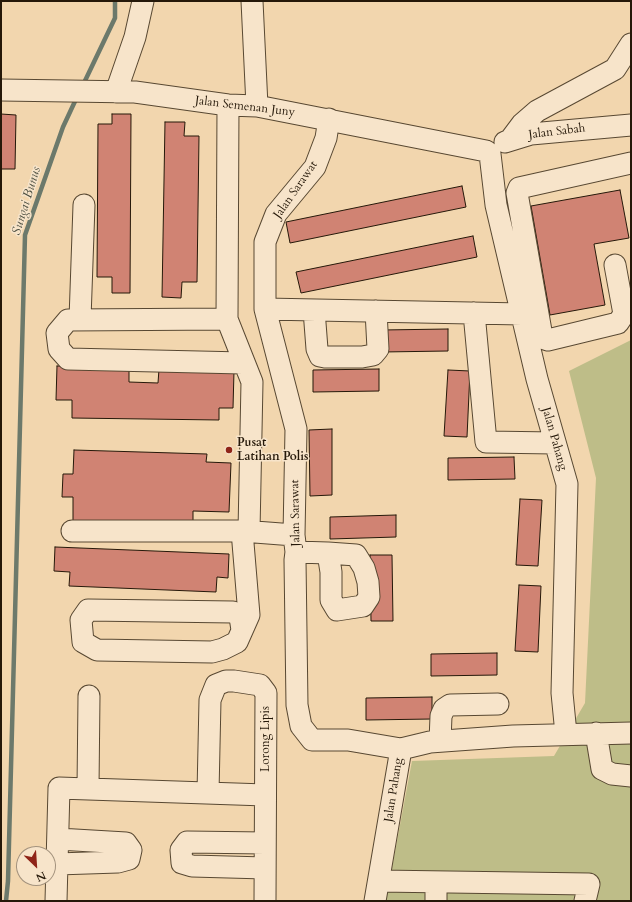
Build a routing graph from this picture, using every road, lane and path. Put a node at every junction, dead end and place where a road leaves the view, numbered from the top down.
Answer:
1 (143, 1) edge
2 (252, 1) edge
3 (631, 44) edge
4 (1, 90) edge
5 (109, 91) junction
6 (228, 105) junction
7 (257, 106) junction
8 (329, 119) junction
9 (631, 125) edge
10 (510, 140) junction
11 (486, 151) junction
12 (631, 163) edge
13 (84, 205) dead end
14 (615, 265) dead end
15 (265, 309) junction
16 (314, 310) junction
17 (376, 311) junction
18 (474, 313) junction
19 (80, 319) junction
20 (227, 319) junction
21 (530, 326) junction
22 (243, 362) junction
23 (555, 443) junction
24 (72, 531) dead end
25 (245, 531) junction
26 (295, 544) junction
27 (328, 553) dead end
28 (242, 630) junction
29 (89, 696) dead end
30 (498, 704) dead end
31 (631, 733) edge
32 (580, 734) junction
33 (440, 741) junction
34 (401, 749) junction
35 (631, 776) edge
36 (88, 788) junction
37 (208, 793) junction
38 (265, 795) junction
39 (58, 839) junction
40 (265, 843) junction
41 (57, 864) junction
42 (265, 868) junction
43 (379, 881) junction
44 (436, 892) edge
45 (56, 901) edge
46 (265, 901) edge
47 (375, 901) edge
48 (585, 901) edge

1 - 5 street
2 - 7 street
3 - 10 street
4 - 5 street, Jalan Semenan Juny
5 - 6 street, Jalan Semenan Juny
6 - 7 street, Jalan Semenan Juny
6 - 20 street
7 - 8 street, Jalan Semenan Juny
8 - 11 street, Jalan Semenan Juny
8 - 15 street, Jalan Sarawat
9 - 10 street, Jalan Sabah
10 - 11 street, Jalan Sabah
11 - 21 street, Jalan Pahang
12 - 21 street
13 - 19 street
14 - 21 street
15 - 16 street
15 - 26 street, Jalan Sarawat
16 - 17 street
16 - 17 street
17 - 18 street
18 - 21 street
18 - 23 street
19 - 20 street
19 - 22 street
20 - 22 street
21 - 23 street, Jalan Pahang
22 - 25 street
23 - 32 street, Jalan Pahang
24 - 25 street
25 - 26 street
25 - 28 street
26 - 27 street
26 - 34 street, Jalan Sarawat
28 - 28 street
29 - 36 street
30 - 33 street
31 - 32 street, Jalan Pahang
32 - 33 street, Jalan Pahang
32 - 35 street
33 - 34 street, Jalan Pahang
34 - 43 street, Jalan Pahang
36 - 37 street
36 - 39 street
37 - 38 street
37 - 38 street, Lorong Lipis
38 - 40 street, Lorong Lipis
39 - 41 street
39 - 41 street
40 - 42 street, Lorong Lipis
40 - 42 street
41 - 45 street
42 - 46 street, Lorong Lipis
43 - 44 street
43 - 47 street, Jalan Pahang
44 - 48 street

